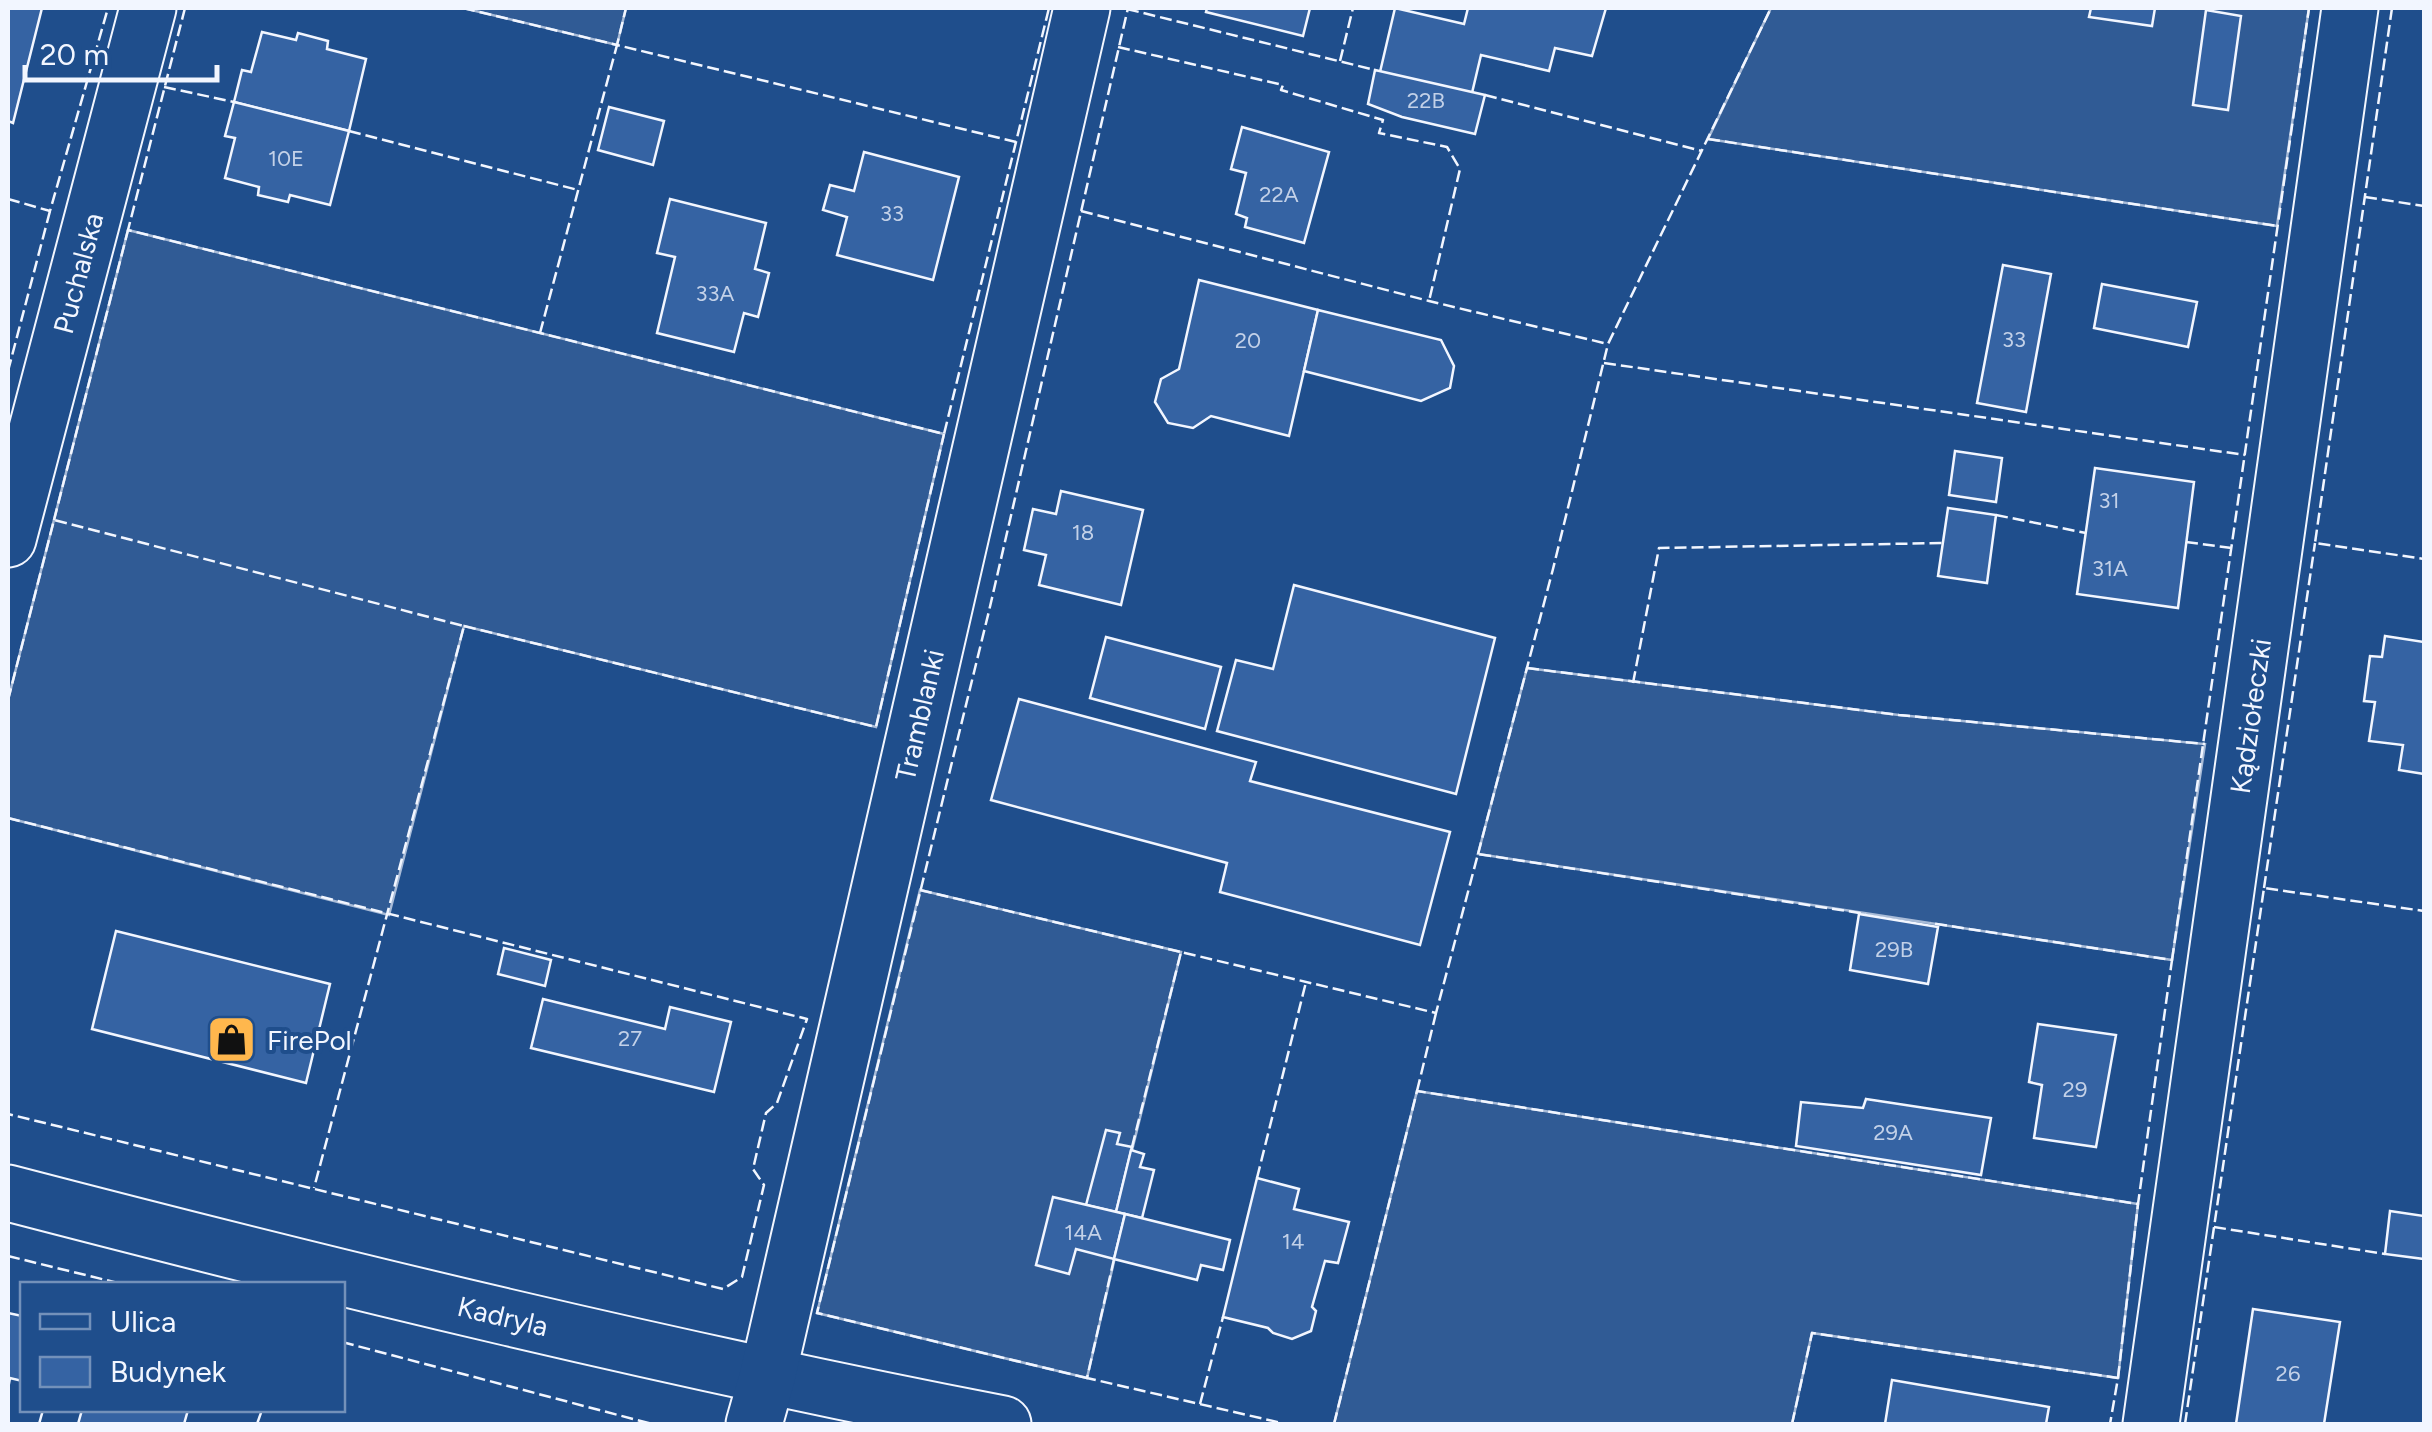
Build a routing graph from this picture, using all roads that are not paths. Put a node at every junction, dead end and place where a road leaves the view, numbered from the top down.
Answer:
1 (148, 8) edge
2 (1082, 8) edge
3 (2350, 8) edge
4 (8, 539) edge
5 (8, 1194) edge
6 (760, 1401) edge
7 (1003, 1424) edge
8 (2151, 1424) edge

1 - 4 street, Puchalska
2 - 6 street, Tramblanki
3 - 8 street, Kądziołeczki
5 - 6 street, Kadryla
6 - 7 street, Kadryla

